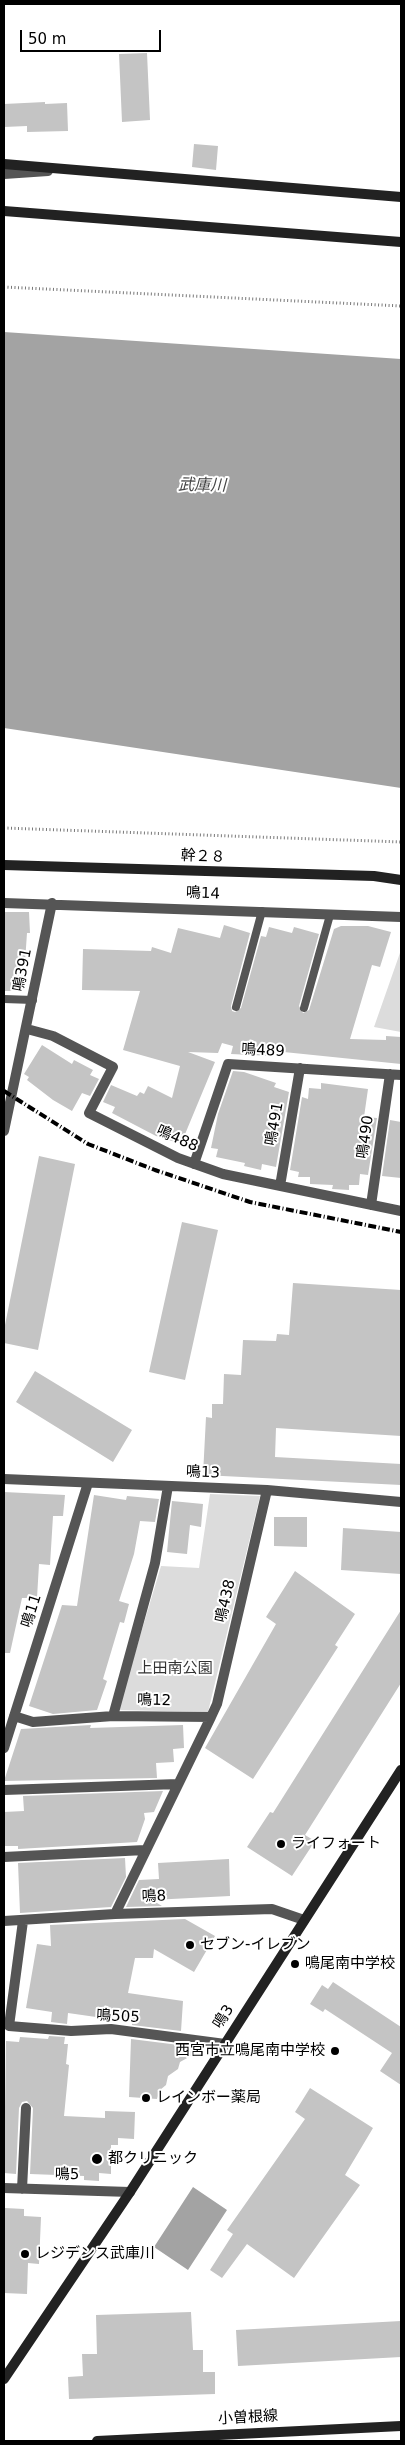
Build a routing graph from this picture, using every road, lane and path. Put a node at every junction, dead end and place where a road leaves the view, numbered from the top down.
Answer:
1 (4, 164) edge
2 (76, 169) junction
3 (4, 174) edge
4 (401, 197) edge
5 (4, 211) edge
6 (401, 242) edge
7 (4, 287) edge
8 (401, 306) edge
9 (4, 828) edge
10 (401, 842) edge
11 (4, 864) edge
12 (401, 880) edge
13 (4, 903) edge
14 (52, 903) junction
15 (262, 910) junction
16 (330, 915) junction
17 (401, 917) edge
18 (4, 999) edge
19 (33, 1000) junction
20 (236, 1007) dead end
21 (304, 1008) dead end
22 (27, 1029) junction
23 (300, 1068) junction
24 (390, 1074) junction
25 (401, 1074) edge
26 (4, 1131) edge
27 (194, 1164) junction
28 (280, 1186) junction
29 (371, 1204) junction
30 (401, 1211) edge
31 (4, 1479) edge
32 (88, 1483) junction
33 (168, 1486) junction
34 (267, 1490) junction
35 (401, 1502) edge
36 (14, 1716) junction
37 (113, 1716) junction
38 (211, 1717) junction
39 (4, 1748) edge
40 (401, 1770) edge
41 (178, 1784) junction
42 (4, 1790) edge
43 (145, 1850) junction
44 (4, 1857) edge
45 (115, 1914) junction
46 (22, 1920) junction
47 (304, 1920) junction
48 (4, 1921) edge
49 (9, 1993) edge
50 (225, 2044) junction
51 (26, 2108) dead end
52 (4, 2188) edge
53 (22, 2189) junction
54 (130, 2192) junction
55 (4, 2379) edge
56 (401, 2426) edge
57 (97, 2441) edge

1 - 2 street
2 - 3 street
2 - 4 street
5 - 6 street
7 - 8 path
9 - 10 path
11 - 12 street, 幹２８
13 - 14 street, 鳴14
14 - 15 street, 鳴14
14 - 19 street, 鳴391
15 - 16 street, 鳴14
15 - 20 lane
16 - 17 street, 鳴14
16 - 21 lane
18 - 19 lane
19 - 22 street, 鳴391
22 - 26 street, 鳴391
22 - 27 street, 鳴488
23 - 24 street, 鳴489
23 - 27 street, 鳴489
23 - 28 street, 鳴491
24 - 25 street, 鳴489
24 - 29 street, 鳴490
27 - 28 street, 鳴488
28 - 29 street, 鳴488
29 - 30 street, 鳴488
31 - 32 street, 鳴13
32 - 33 street, 鳴13
32 - 36 street, 鳴11
33 - 34 street, 鳴13
33 - 37 street, 鳴12
34 - 35 street, 鳴13
34 - 38 street, 鳴438
36 - 37 street
36 - 39 street, 鳴11
37 - 38 street, 鳴12
38 - 41 street
40 - 47 street, 鳴3
41 - 42 street
41 - 43 street
43 - 44 street
43 - 45 street
45 - 46 street, 鳴8
45 - 47 street, 鳴8
46 - 48 street, 鳴8
46 - 49 street
47 - 50 street, 鳴3
49 - 50 street, 鳴505
50 - 54 street, 鳴3
51 - 53 street
52 - 53 street, 鳴5
53 - 54 street, 鳴5
54 - 55 street, 鳴3
56 - 57 street, 小曽根線

